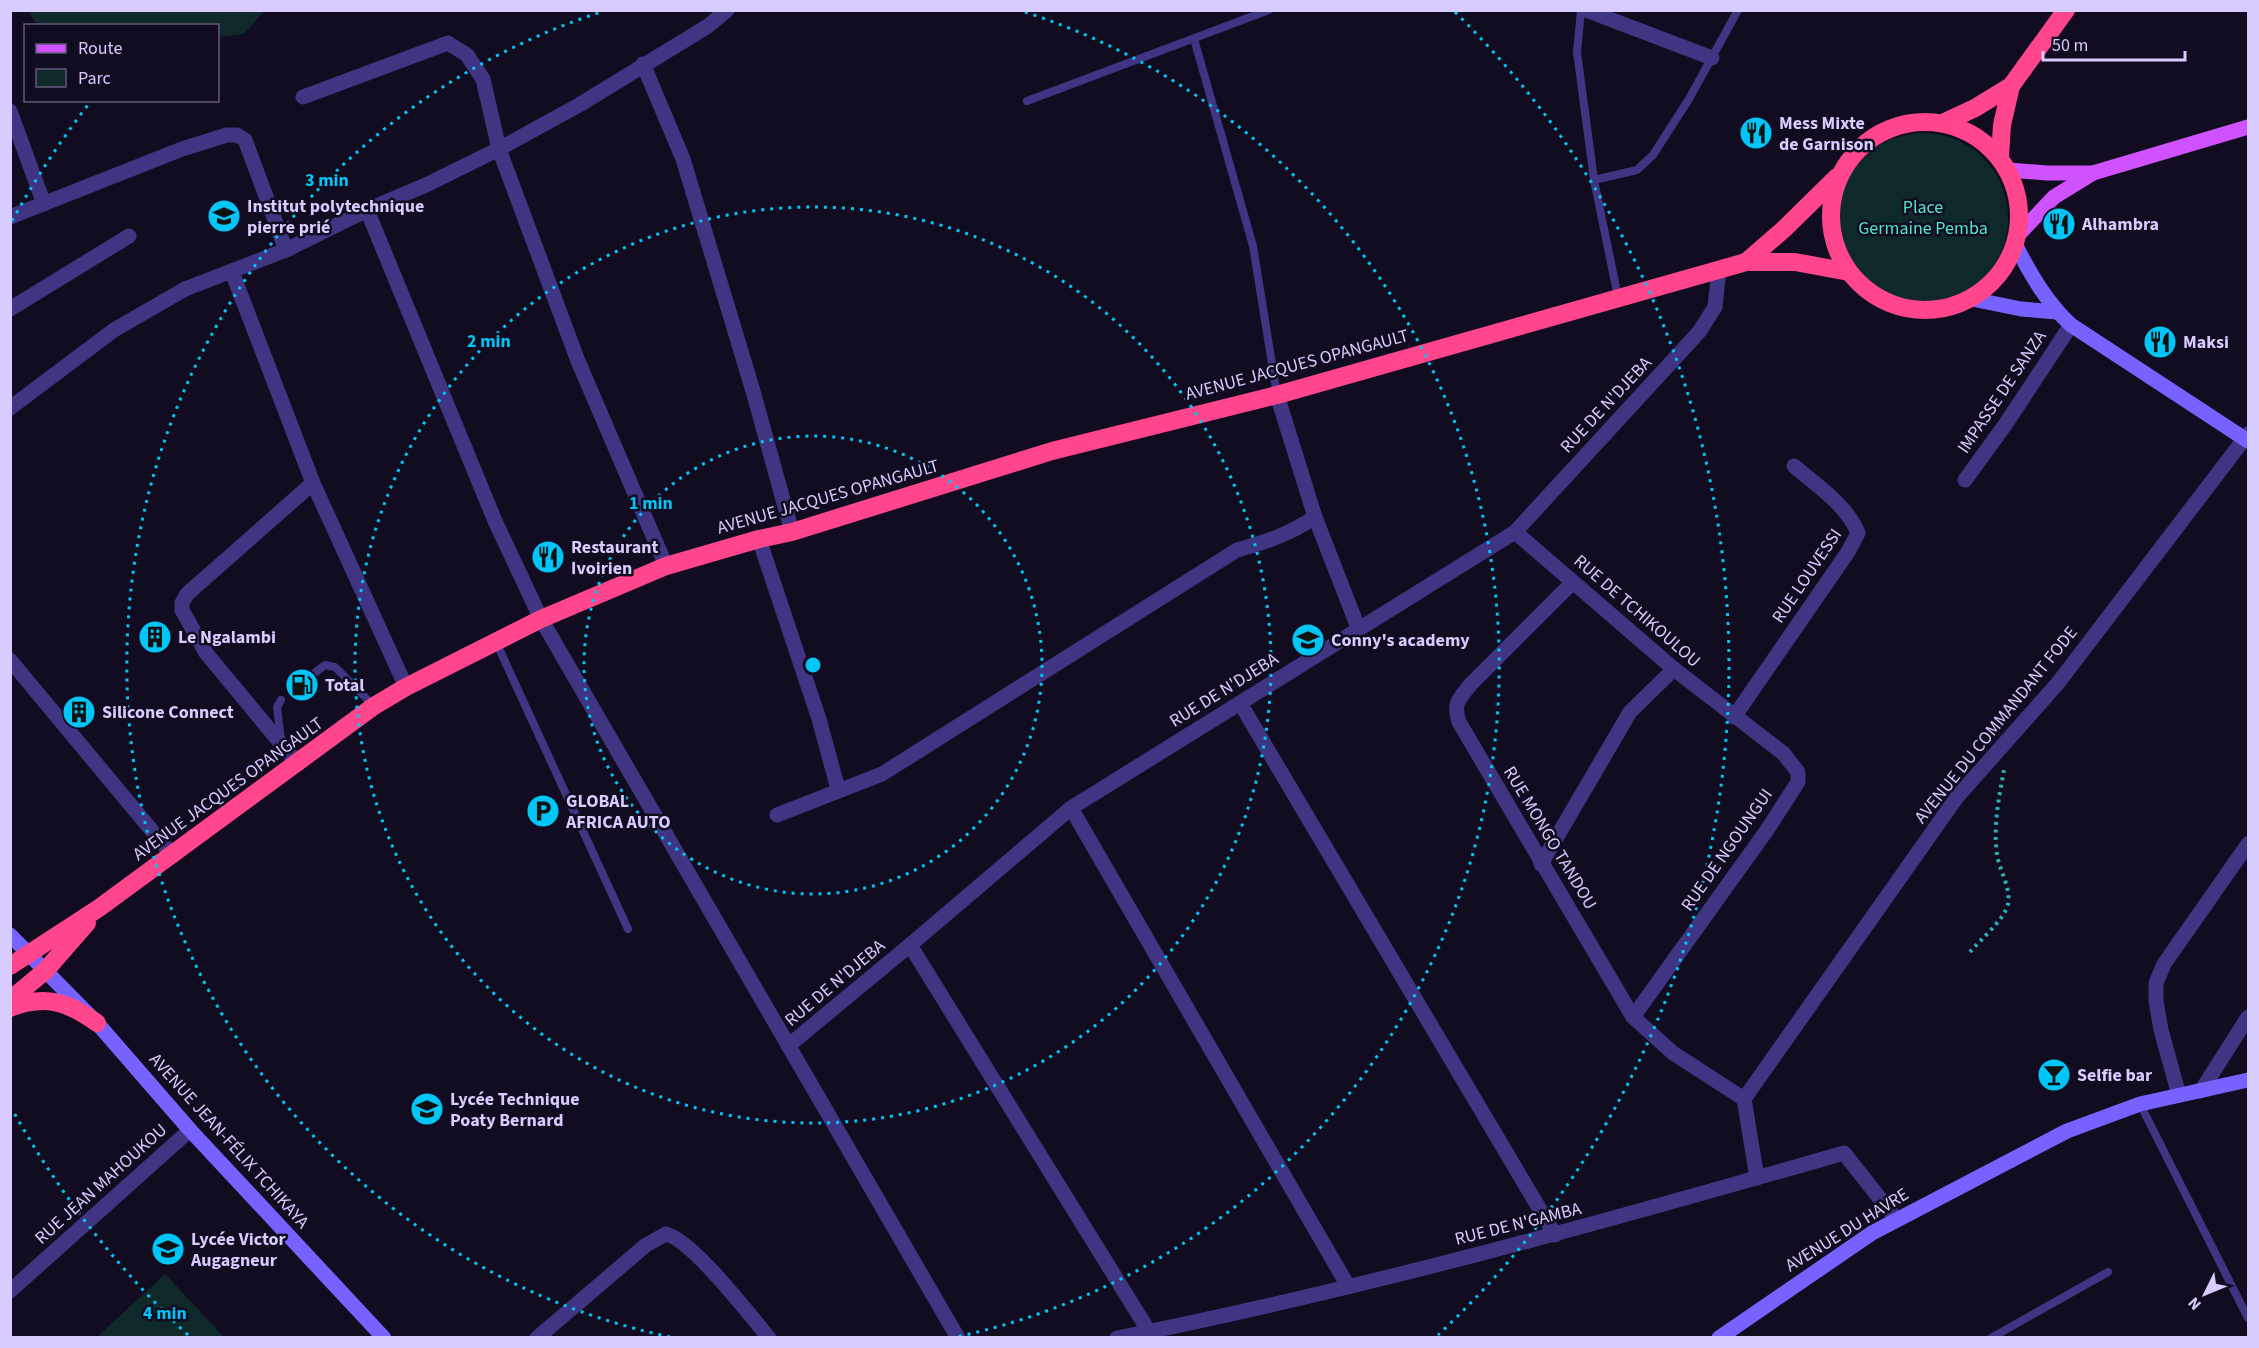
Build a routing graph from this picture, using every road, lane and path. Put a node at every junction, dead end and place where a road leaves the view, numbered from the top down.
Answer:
1 (727, 10) edge
2 (1269, 10) edge
3 (1584, 10) edge
4 (1738, 10) edge
5 (2066, 10) edge
6 (1194, 39) junction
7 (1712, 58) junction
8 (643, 64) junction
9 (2011, 86) junction
10 (303, 97) dead end
11 (1027, 101) dead end
12 (10, 111) edge
13 (1945, 122) junction
14 (2248, 127) edge
15 (499, 149) junction
16 (2004, 163) junction
17 (2093, 173) junction
18 (1838, 176) junction
19 (1594, 180) junction
20 (44, 204) junction
21 (367, 210) junction
22 (10, 216) edge
23 (129, 236) dead end
24 (2017, 240) junction
25 (286, 250) junction
26 (1746, 262) junction
27 (1719, 269) junction
28 (232, 272) junction
29 (1848, 272) junction
30 (1618, 297) junction
31 (1972, 299) junction
32 (10, 309) edge
33 (2057, 312) junction
34 (2071, 325) junction
35 (1277, 395) junction
36 (10, 408) edge
37 (2247, 438) edge
38 (1794, 465) dead end
39 (1965, 480) dead end
40 (313, 483) junction
41 (1315, 517) junction
42 (792, 532) junction
43 (1515, 532) junction
44 (759, 539) junction
45 (666, 566) junction
46 (1573, 582) junction
47 (541, 619) junction
48 (1359, 630) junction
49 (496, 642) junction
50 (10, 660) edge
51 (1674, 669) junction
52 (308, 678) dead end
53 (406, 687) junction
54 (281, 699) dead end
55 (1240, 703) junction
56 (374, 706) junction
57 (1734, 717) junction
58 (2009, 740) junction
59 (281, 747) junction
60 (297, 764) junction
61 (838, 789) junction
62 (1071, 808) junction
63 (777, 815) dead end
64 (2248, 844) edge
65 (173, 856) junction
66 (1541, 864) junction
67 (99, 908) junction
68 (628, 929) dead end
69 (10, 935) edge
70 (910, 945) junction
71 (1970, 952) dead end
72 (28, 953) junction
73 (10, 966) edge
74 (45, 971) junction
75 (10, 1000) edge
76 (10, 1008) edge
77 (1633, 1017) junction
78 (2248, 1017) edge
79 (97, 1023) junction
80 (788, 1046) junction
81 (2248, 1080) edge
82 (2201, 1091) junction
83 (2179, 1095) junction
84 (1744, 1099) junction
85 (2140, 1104) junction
86 (190, 1130) junction
87 (1757, 1178) junction
88 (1896, 1219) junction
89 (1556, 1235) junction
90 (2108, 1272) dead end
91 (1348, 1286) junction
92 (10, 1292) edge
93 (2248, 1318) edge
94 (1152, 1334) edge
95 (384, 1338) edge
96 (537, 1338) edge
97 (769, 1338) edge
98 (958, 1338) edge
99 (1118, 1338) edge
100 (1719, 1338) edge
101 (1991, 1338) edge

1 - 8 street
2 - 6 lane
3 - 7 street
3 - 19 lane
4 - 7 lane
5 - 9 highway
6 - 11 lane
6 - 35 lane
7 - 19 lane
8 - 15 street
8 - 42 street
9 - 13 highway
9 - 16 highway
10 - 15 street
12 - 20 street
13 - 16 highway
13 - 18 highway
14 - 17 main road
15 - 21 street
15 - 45 street
16 - 17 main road
16 - 24 highway
17 - 24 main road
18 - 26 highway
18 - 29 highway
19 - 30 lane
20 - 22 street
20 - 25 street
21 - 25 street
21 - 47 street
23 - 32 street
24 - 31 highway
24 - 33 street
25 - 28 street
26 - 27 highway, AVENUE JACQUES OPANGAULT
26 - 29 highway
27 - 30 highway, AVENUE JACQUES OPANGAULT
27 - 43 street, RUE DE N'DJEBA
28 - 36 street
28 - 40 street
29 - 31 highway
30 - 35 highway, AVENUE JACQUES OPANGAULT
31 - 33 street
33 - 34 street
34 - 37 street
34 - 39 street, IMPASSE DE SANZA
35 - 41 street
35 - 42 highway, AVENUE JACQUES OPANGAULT
37 - 58 street, AVENUE DU COMMANDANT FODE
38 - 57 street, RUE LOUVESSI
40 - 53 street
40 - 59 street
41 - 48 street
41 - 61 street
42 - 44 highway, AVENUE JACQUES OPANGAULT
43 - 46 street, RUE DE TCHIKOULOU
43 - 48 street, RUE DE N'DJEBA
44 - 45 highway, AVENUE JACQUES OPANGAULT
44 - 61 street
45 - 47 highway, AVENUE JACQUES OPANGAULT
46 - 51 street, RUE DE TCHIKOULOU
46 - 66 street, RUE MONGO TANDOU
47 - 49 highway, AVENUE JACQUES OPANGAULT
47 - 80 street
48 - 55 street, RUE DE N'DJEBA
49 - 53 highway, AVENUE JACQUES OPANGAULT
49 - 68 lane
50 - 65 street
51 - 57 street, RUE DE TCHIKOULOU
51 - 66 street
52 - 56 lane
53 - 56 highway, AVENUE JACQUES OPANGAULT
54 - 59 lane
55 - 62 street, RUE DE N'DJEBA
55 - 89 street
56 - 60 highway, AVENUE JACQUES OPANGAULT
57 - 77 street, RUE DE NGOUNGUI
58 - 71 path
58 - 84 street, AVENUE DU COMMANDANT FODE
59 - 60 street
60 - 65 highway, AVENUE JACQUES OPANGAULT
61 - 63 street
62 - 70 street, RUE DE N'DJEBA
62 - 91 street
64 - 83 street
65 - 67 highway, AVENUE JACQUES OPANGAULT
66 - 77 street, RUE MONGO TANDOU
67 - 72 highway, AVENUE JACQUES OPANGAULT
67 - 74 highway
69 - 72 street, AVENUE JEAN-FÉLIX TCHIKAYA
70 - 80 street, RUE DE N'DJEBA
70 - 94 street
72 - 73 highway, AVENUE JACQUES OPANGAULT
72 - 74 street, AVENUE JEAN-FÉLIX TCHIKAYA
74 - 75 highway
74 - 79 street, AVENUE JEAN-FÉLIX TCHIKAYA
76 - 79 highway
77 - 84 street, RUE MONGO TANDOU
78 - 82 street
79 - 86 street, AVENUE JEAN-FÉLIX TCHIKAYA
80 - 98 street
81 - 82 street
82 - 83 street
83 - 85 street
84 - 87 street
85 - 88 street, AVENUE DU HAVRE
85 - 93 lane
86 - 92 street, RUE JEAN MAHOUKOU
86 - 95 street, AVENUE JEAN-FÉLIX TCHIKAYA
87 - 88 street, RUE DE N'GAMBA
87 - 89 street, RUE DE N'GAMBA
88 - 100 street, AVENUE DU HAVRE
89 - 91 street, RUE DE N'GAMBA
90 - 101 lane
91 - 94 street, RUE DE N'GAMBA
94 - 99 street, RUE DE N'GAMBA
96 - 97 street

